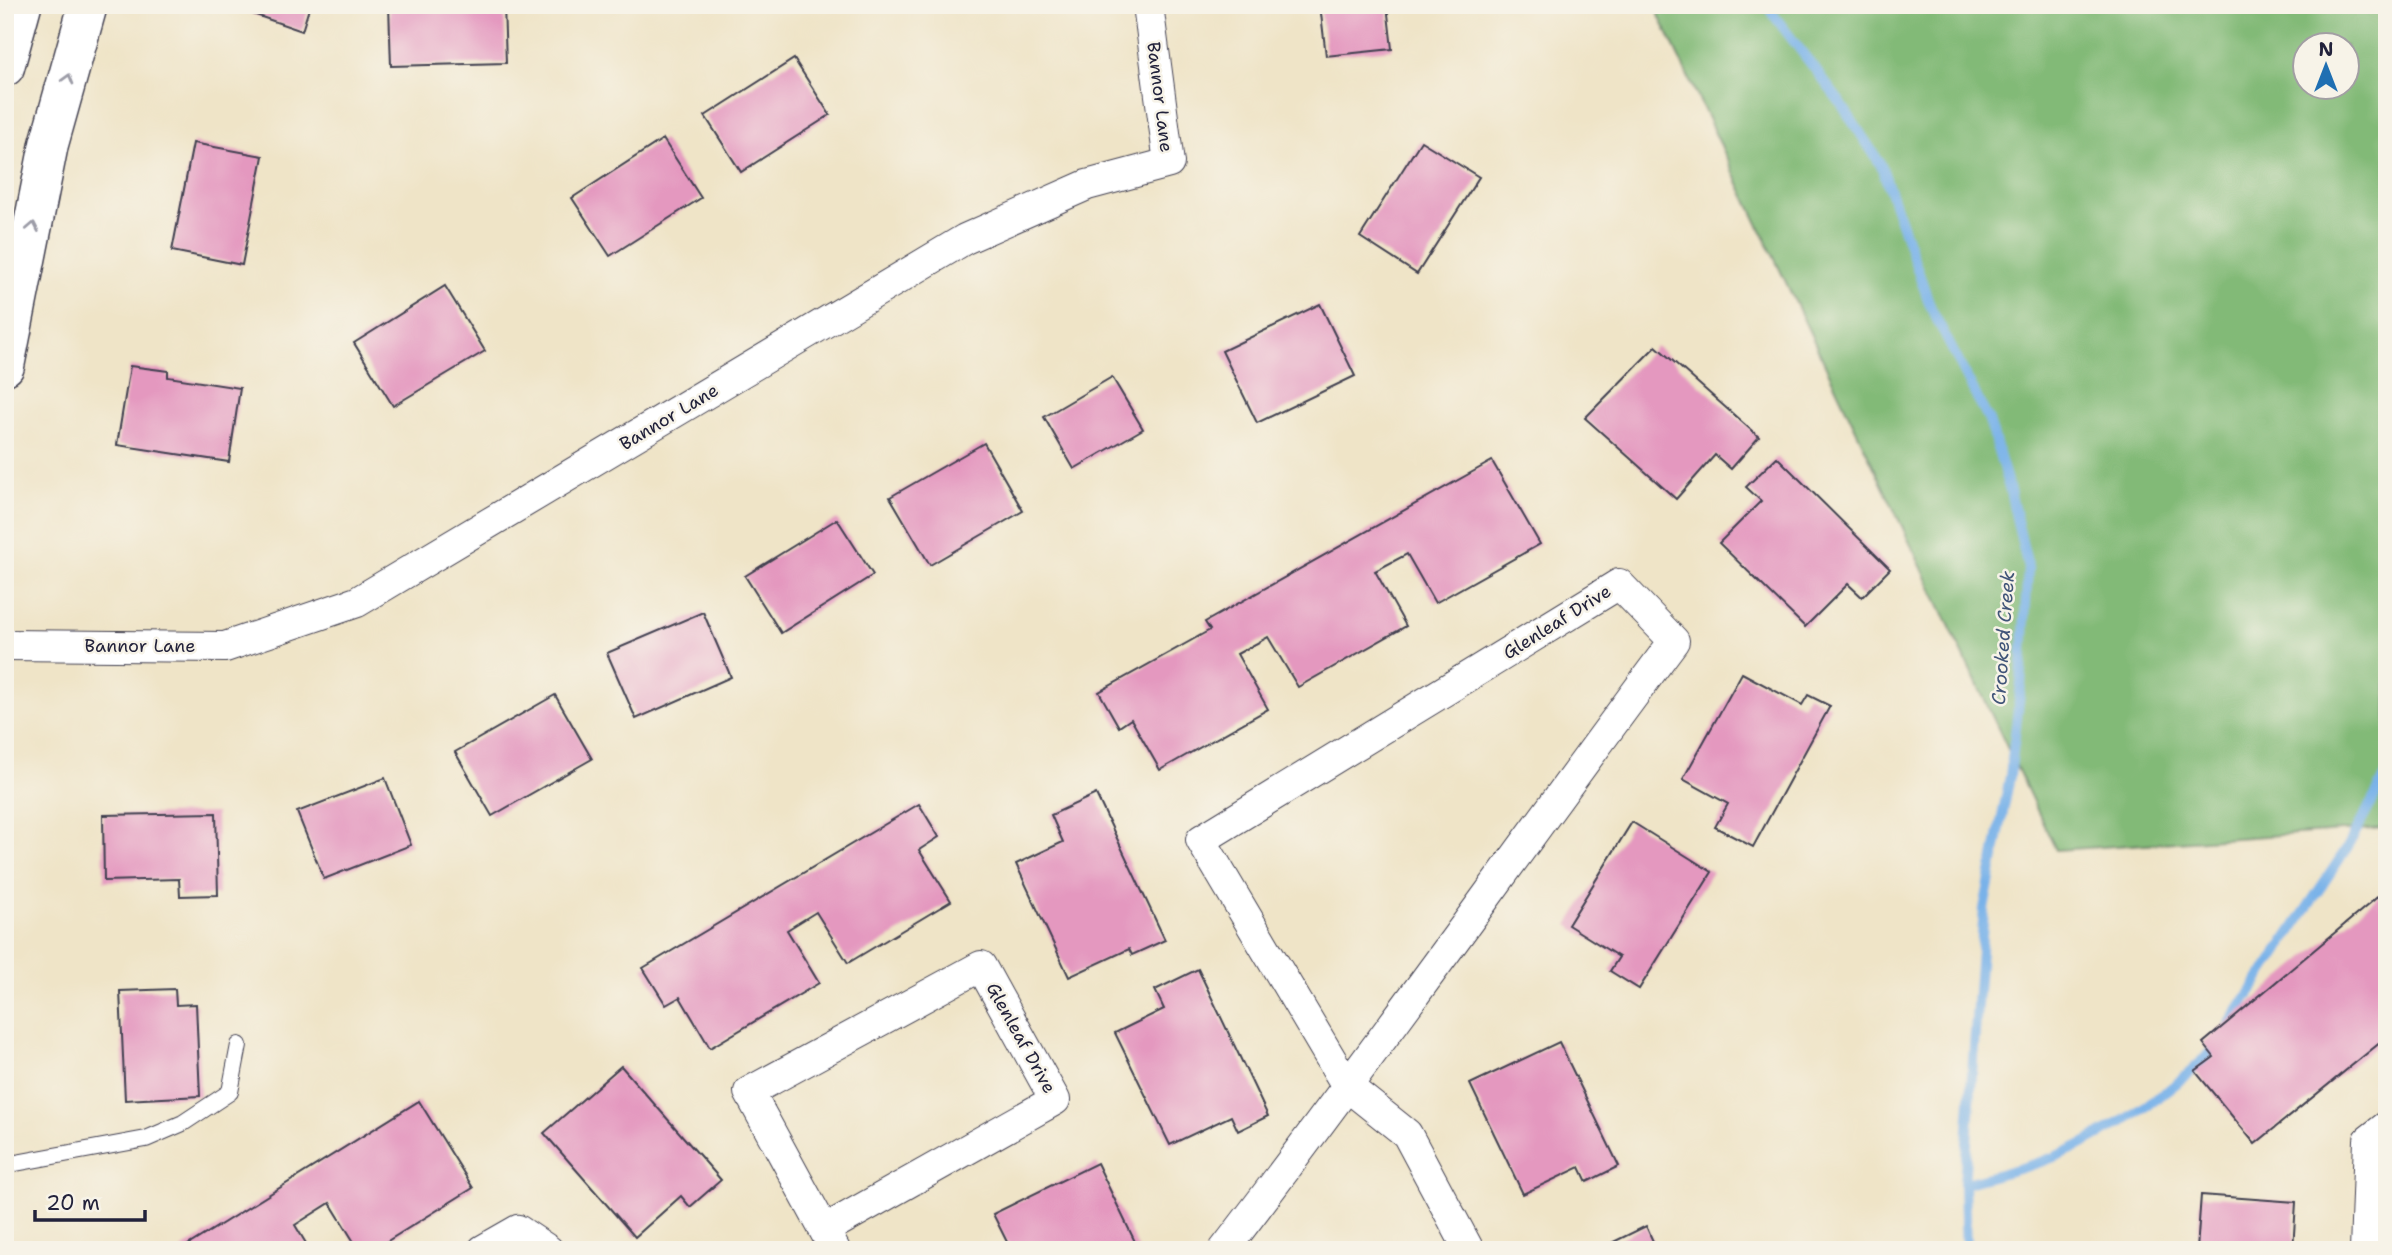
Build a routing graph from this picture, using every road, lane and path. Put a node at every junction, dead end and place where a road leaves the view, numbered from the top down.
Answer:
1 (22, 5) edge
2 (88, 5) edge
3 (1148, 5) edge
4 (5, 67) edge
5 (5, 366) edge
6 (5, 645) edge
7 (239, 1045) dead end
8 (1347, 1086) junction
9 (2387, 1126) edge
10 (5, 1165) edge
11 (830, 1240) edge
12 (483, 1250) edge
13 (548, 1250) edge
14 (1224, 1250) edge
15 (1469, 1250) edge
16 (2365, 1250) edge

1 - 4 street
5 -> 2 street
3 - 6 street, Bannor Lane
7 - 10 lane
8 - 8 street, Glenleaf Drive
8 - 14 street, Glenleaf Drive
8 - 15 street, Glenleaf Drive
9 - 16 street
11 - 11 street, Glenleaf Drive
12 - 13 street

